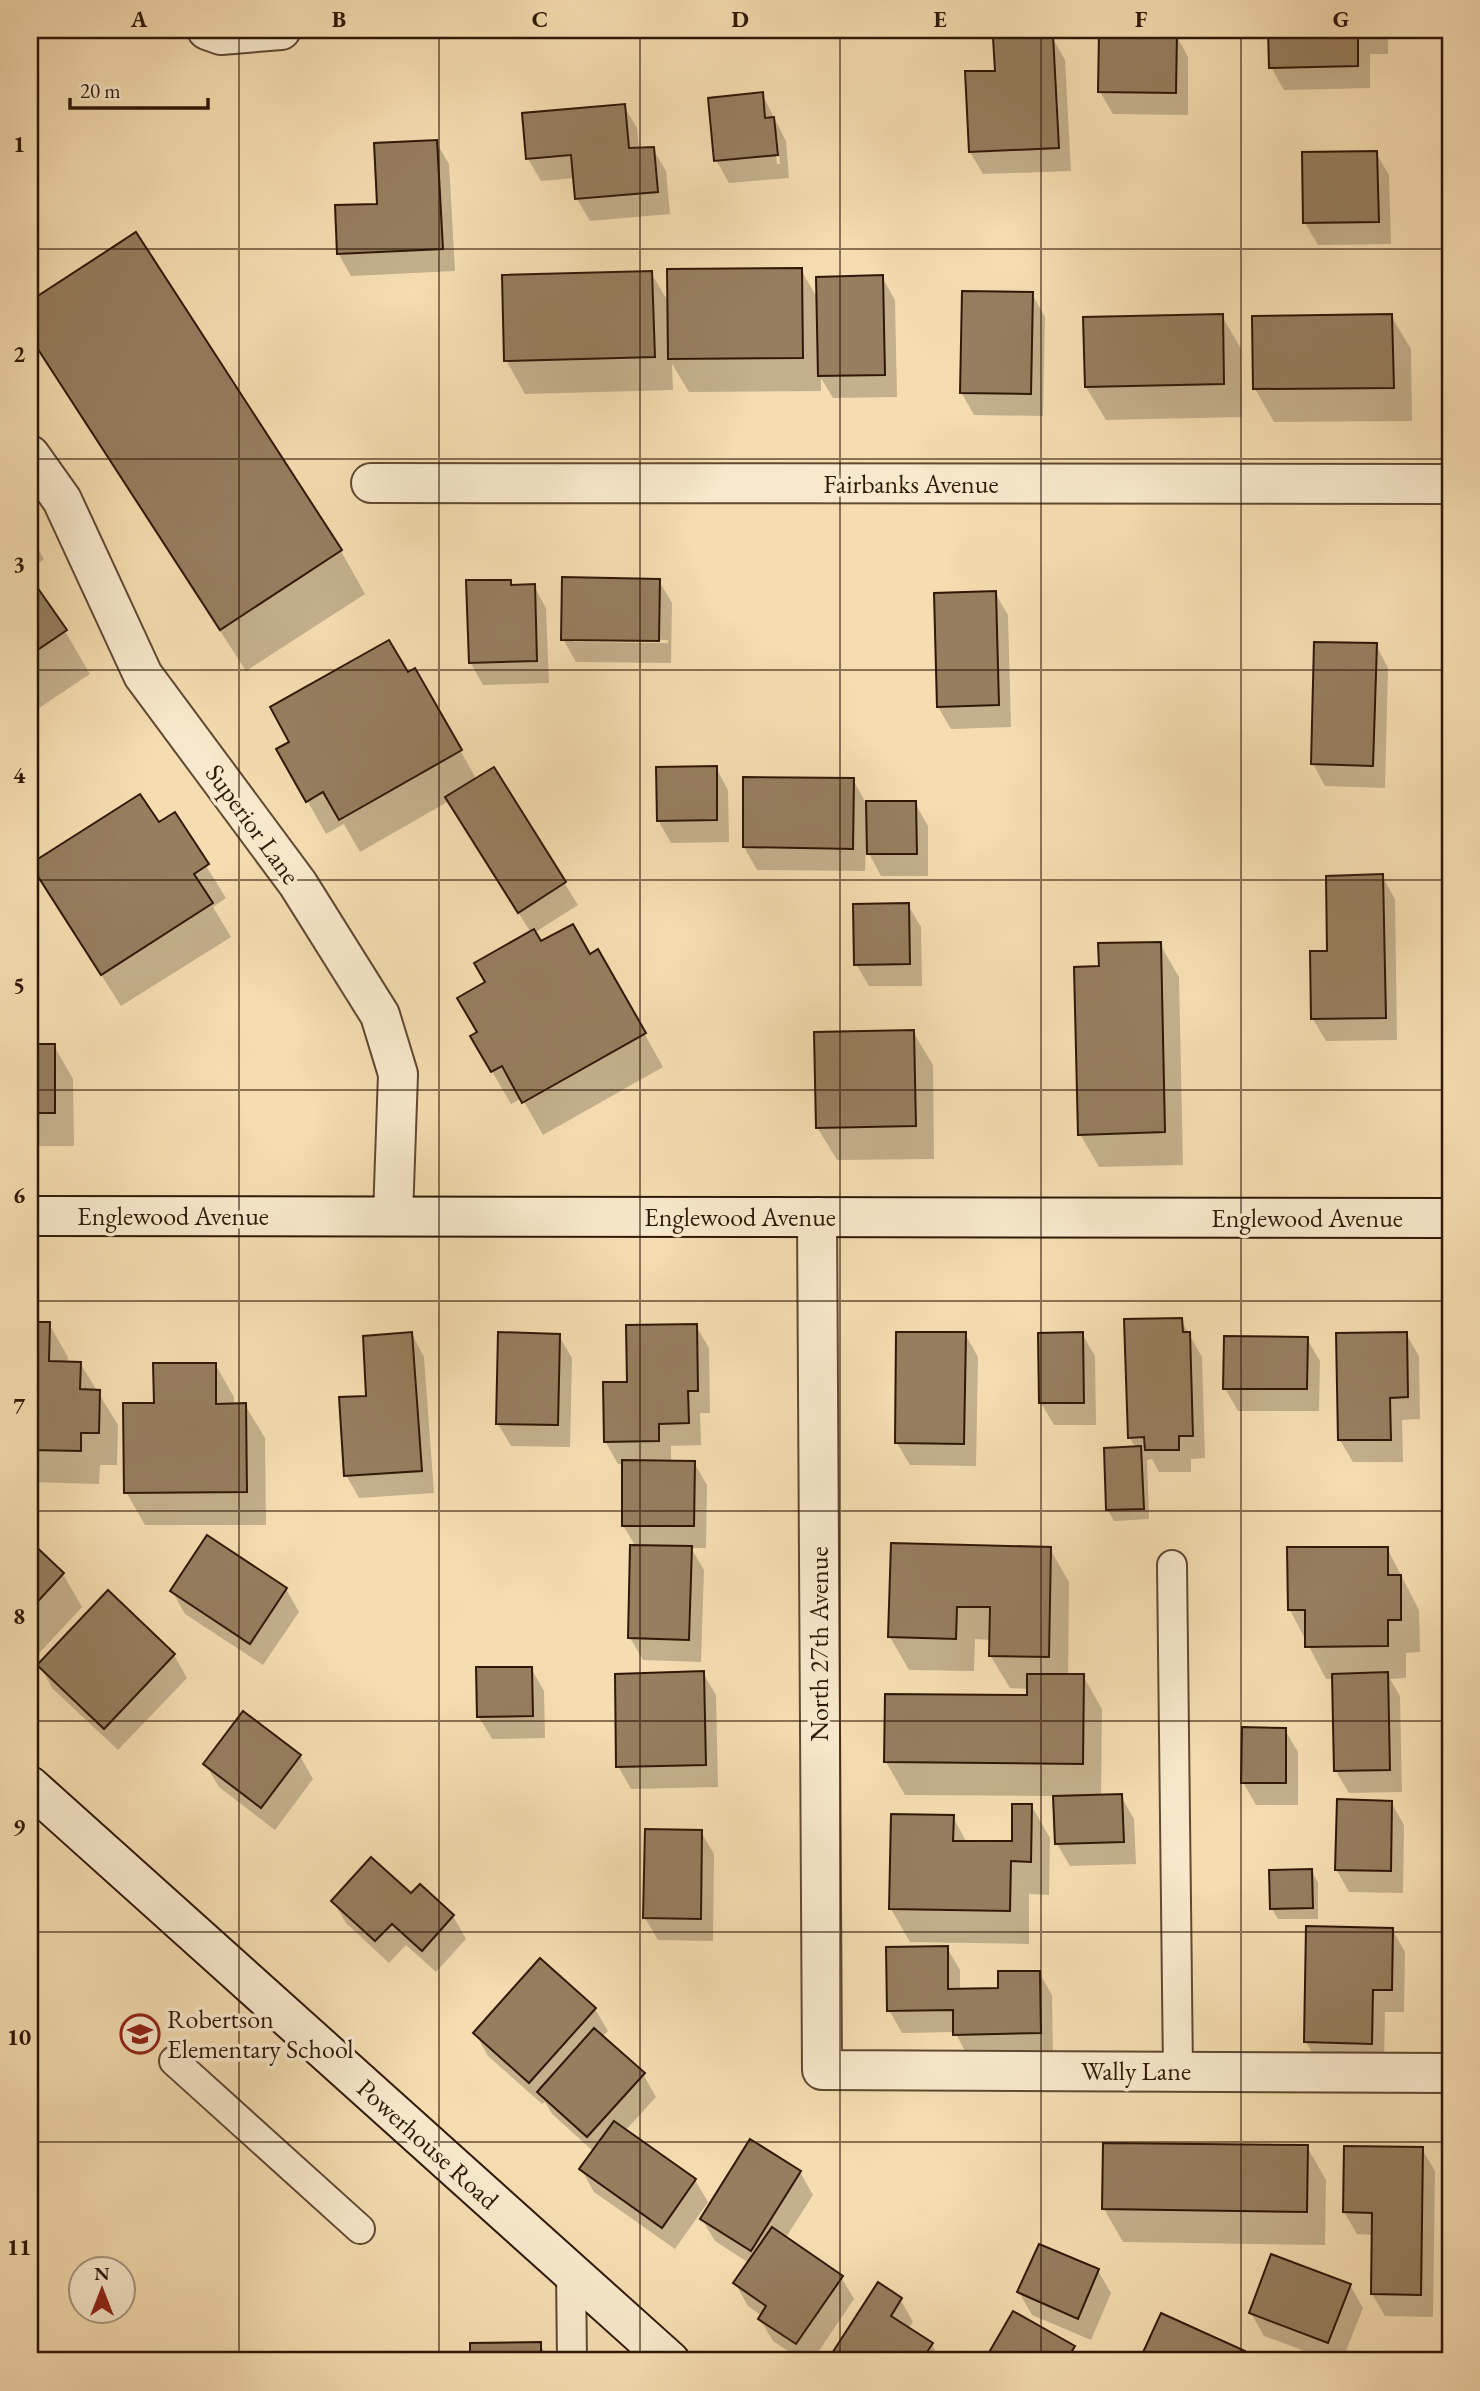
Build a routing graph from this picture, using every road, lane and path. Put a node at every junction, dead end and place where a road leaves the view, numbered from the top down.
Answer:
1 (207, 30) edge
2 (281, 30) edge
3 (30, 454) edge
4 (371, 483) dead end
5 (1450, 484) edge
6 (30, 1216) edge
7 (393, 1216) junction
8 (817, 1217) junction
9 (1450, 1218) edge
10 (1172, 1565) dead end
11 (30, 1786) edge
12 (174, 2061) dead end
13 (822, 2070) joint
14 (1178, 2071) junction
15 (1450, 2073) edge
16 (360, 2229) dead end
17 (571, 2272) junction
18 (572, 2361) edge
19 (670, 2361) edge

1 - 2 street
3 - 7 street, Superior Lane
4 - 5 street, Fairbanks Avenue
6 - 7 street, Englewood Avenue
7 - 8 street, Englewood Avenue
8 - 9 street, Englewood Avenue
8 - 13 street, North 27th Avenue
10 - 14 lane
11 - 17 street, Powerhouse Road
12 - 16 lane
13 - 14 street, Wally Lane
14 - 15 street, Wally Lane
17 - 18 lane
17 - 19 street, Powerhouse Road

